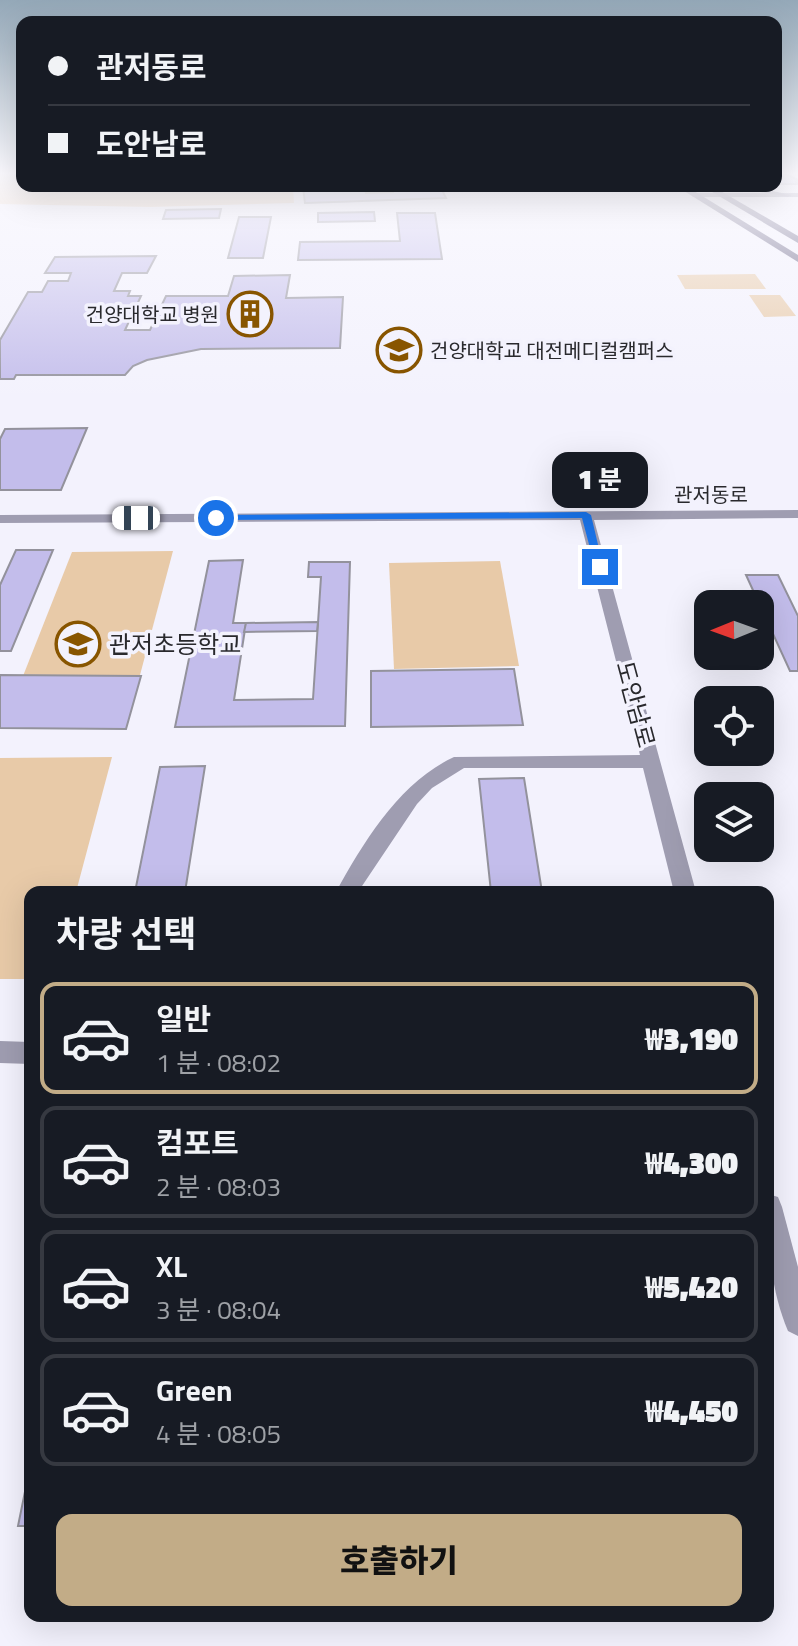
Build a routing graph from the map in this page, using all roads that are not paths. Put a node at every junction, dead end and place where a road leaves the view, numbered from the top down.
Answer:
1 (798, 514) edge
2 (586, 515) junction
3 (0, 519) edge
4 (651, 761) junction
5 (351, 886) edge
6 (683, 886) edge
7 (0, 1052) edge
8 (24, 1053) edge
9 (774, 1230) edge
10 (798, 1321) edge

1 - 2 street, 관저동로
2 - 3 street, 관저동로
2 - 4 street, 도안남로
4 - 5 street
4 - 6 street, 도안남로
7 - 8 street
9 - 10 street

